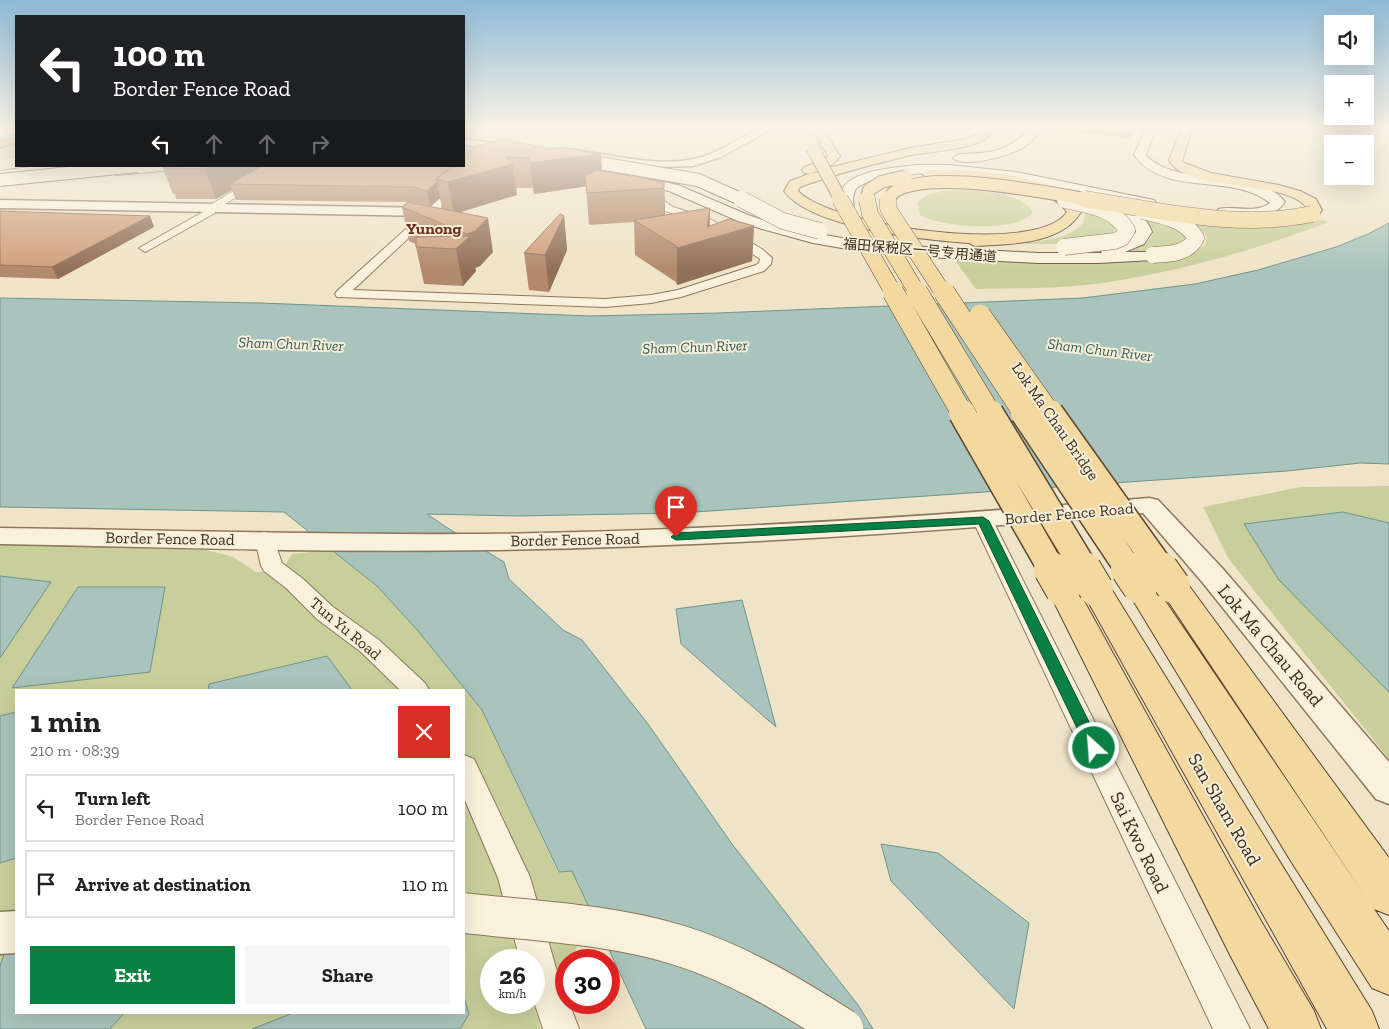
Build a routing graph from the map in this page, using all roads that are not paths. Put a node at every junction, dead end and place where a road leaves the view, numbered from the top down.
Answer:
1 (29, 175) edge
2 (44, 175) edge
3 (58, 175) edge
4 (268, 175) edge
5 (471, 175) edge
6 (623, 175) edge
7 (676, 175) edge
8 (798, 175) edge
9 (816, 175) edge
10 (827, 175) edge
11 (881, 175) edge
12 (909, 175) edge
13 (979, 175) edge
14 (1007, 175) edge
15 (1008, 175) edge
16 (1181, 175) edge
17 (1209, 175) edge
18 (3, 179) edge
19 (617, 182) edge
20 (0, 185) edge
21 (974, 187) junction
22 (1100, 201) junction
23 (0, 206) edge
24 (812, 206) junction
25 (212, 209) junction
26 (430, 212) junction
27 (847, 212) junction
28 (992, 240) junction
29 (145, 248) dead end
30 (914, 254) junction
31 (1149, 505) joint
32 (983, 521) junction
33 (0, 536) edge
34 (265, 539) junction
35 (1157, 586) junction
36 (1080, 589) junction
37 (415, 689) edge
38 (465, 769) edge
39 (1389, 788) edge
40 (1389, 894) edge
41 (465, 913) edge
42 (15, 932) edge
43 (0, 933) edge
44 (1389, 971) edge
45 (560, 1029) edge
46 (844, 1029) edge
47 (1232, 1029) edge
48 (1296, 1029) edge
49 (1354, 1029) edge

1 - 18 main road, bridge
2 - 18 main road, bridge
3 - 18 street
4 - 25 street
5 - 26 street
6 - 30 main road, 福田保税区一号专用通道
7 - 30 main road, bridge
8 - 28 main road
9 - 24 main road
10 - 27 main road, bridge
11 - 27 main road
12 - 30 main road, bridge
13 - 28 main road
14 - 16 main road
15 - 30 main road
17 - 22 main road, bridge
18 - 20 street
19 - 26 street
21 - 24 main road
21 - 30 main road
21 - 30 main road, bridge
22 - 30 main road, bridge
22 - 30 main road, 福田保税区一号专用通道, bridge
23 - 25 street
24 - 28 main road
25 - 26 street
25 - 29 street
27 - 30 main road, bridge
28 - 30 main road
30 - 35 main road, Lok Ma Chau Bridge, bridge
30 - 35 main road, Lok Ma Chau Bridge, bridge
30 - 36 main road, bridge
30 - 36 main road, bridge
31 - 32 street, Border Fence Road
31 - 39 street, Lok Ma Chau Road
32 - 34 street, Border Fence Road
32 - 47 street, Sai Kwo Road
33 - 34 street, Border Fence Road
34 - 37 street, Tun Yu Road
35 - 40 main road
35 - 44 main road
36 - 48 main road
36 - 49 main road, San Sham Road
38 - 45 street
41 - 46 street, bridge
42 - 43 street

